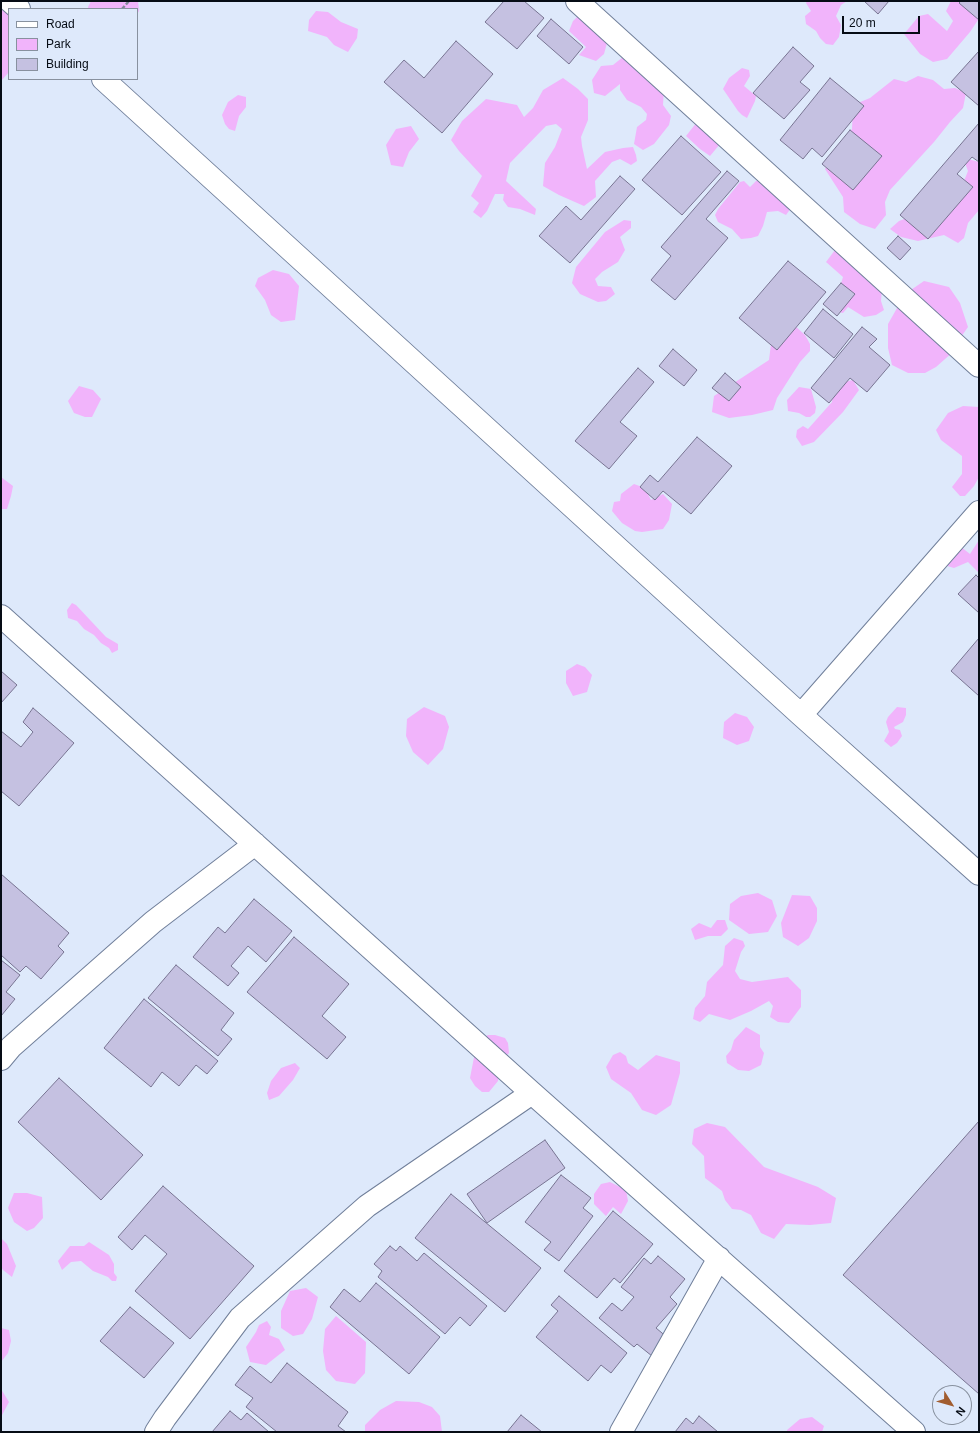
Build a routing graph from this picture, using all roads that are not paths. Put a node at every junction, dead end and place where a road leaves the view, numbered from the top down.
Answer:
1 (10, 1) edge
2 (577, 1) edge
3 (19, 8) edge
4 (104, 80) edge
5 (979, 366) edge
6 (979, 512) edge
7 (1, 616) edge
8 (801, 715) junction
9 (255, 844) junction
10 (979, 874) edge
11 (1, 1059) edge
12 (532, 1093) junction
13 (719, 1258) junction
14 (156, 1432) edge
15 (621, 1432) edge
16 (914, 1432) edge

1 - 3 street
2 - 5 street
4 - 8 street
6 - 8 street
7 - 9 street
8 - 10 street
9 - 11 street
9 - 12 street
12 - 13 street
12 - 14 street
13 - 15 street
13 - 16 street

